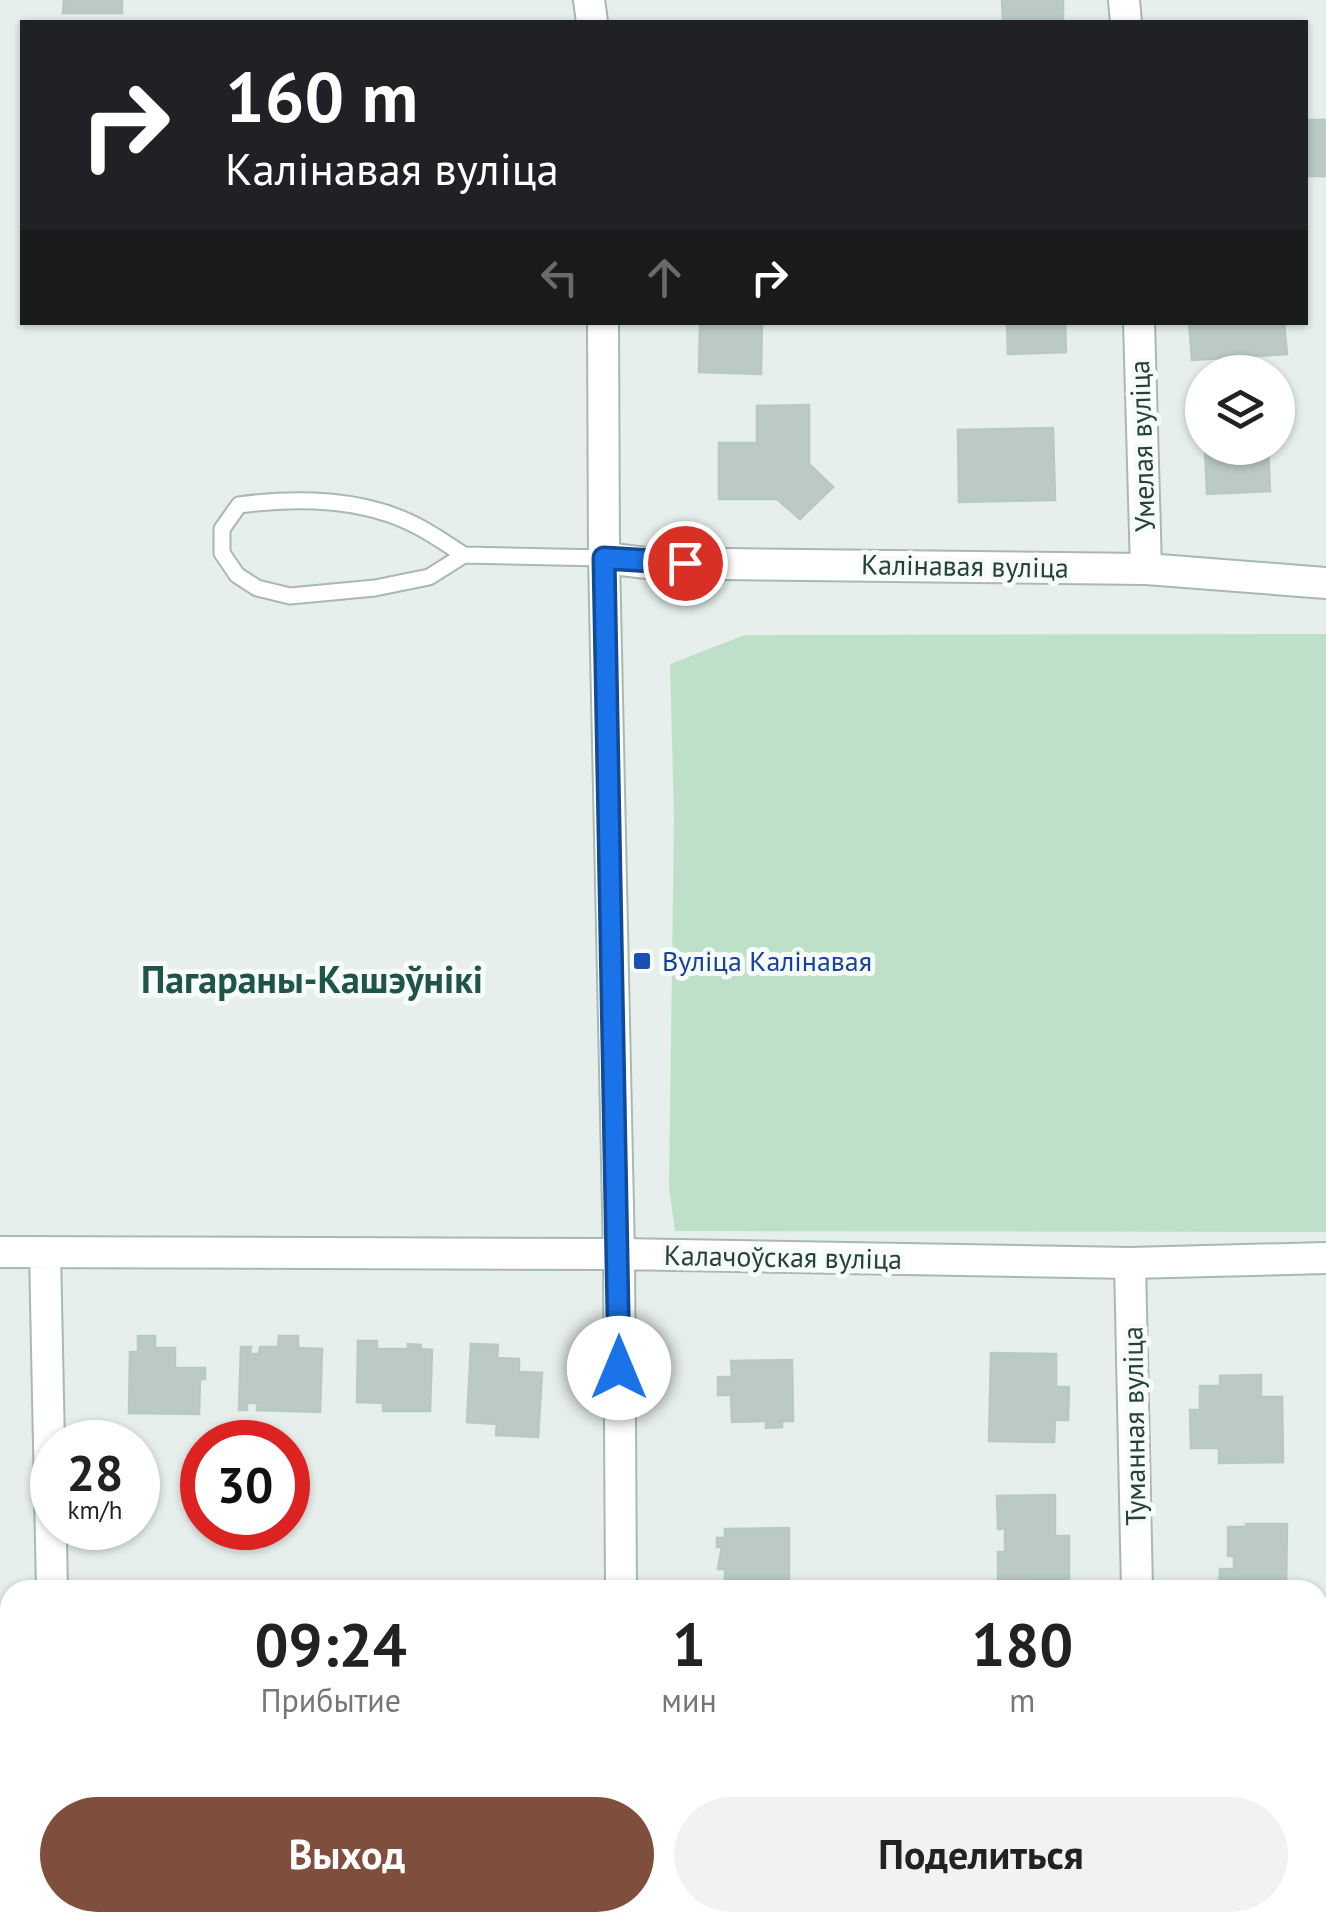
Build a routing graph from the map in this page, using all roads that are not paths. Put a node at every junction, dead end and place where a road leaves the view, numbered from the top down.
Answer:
1 (604, 325) edge
2 (1139, 325) edge
3 (464, 555) junction
4 (604, 558) junction
5 (1146, 569) junction
6 (1326, 583) edge
7 (0, 1252) edge
8 (45, 1252) junction
9 (619, 1254) junction
10 (1326, 1258) edge
11 (1130, 1262) junction
12 (52, 1580) edge
13 (621, 1580) edge
14 (1137, 1580) edge

1 - 4 street
2 - 5 street, Умелая вуліца
3 - 3 lane
3 - 4 lane
4 - 5 street, Калінавая вуліца
4 - 9 street
5 - 6 street, Калінавая вуліца
7 - 8 street, Калачоўская вуліца
8 - 9 street, Калачоўская вуліца
8 - 12 street
9 - 11 street, Калачоўская вуліца
9 - 13 street
10 - 11 street, Калачоўская вуліца
11 - 14 street, Туманная вуліца

